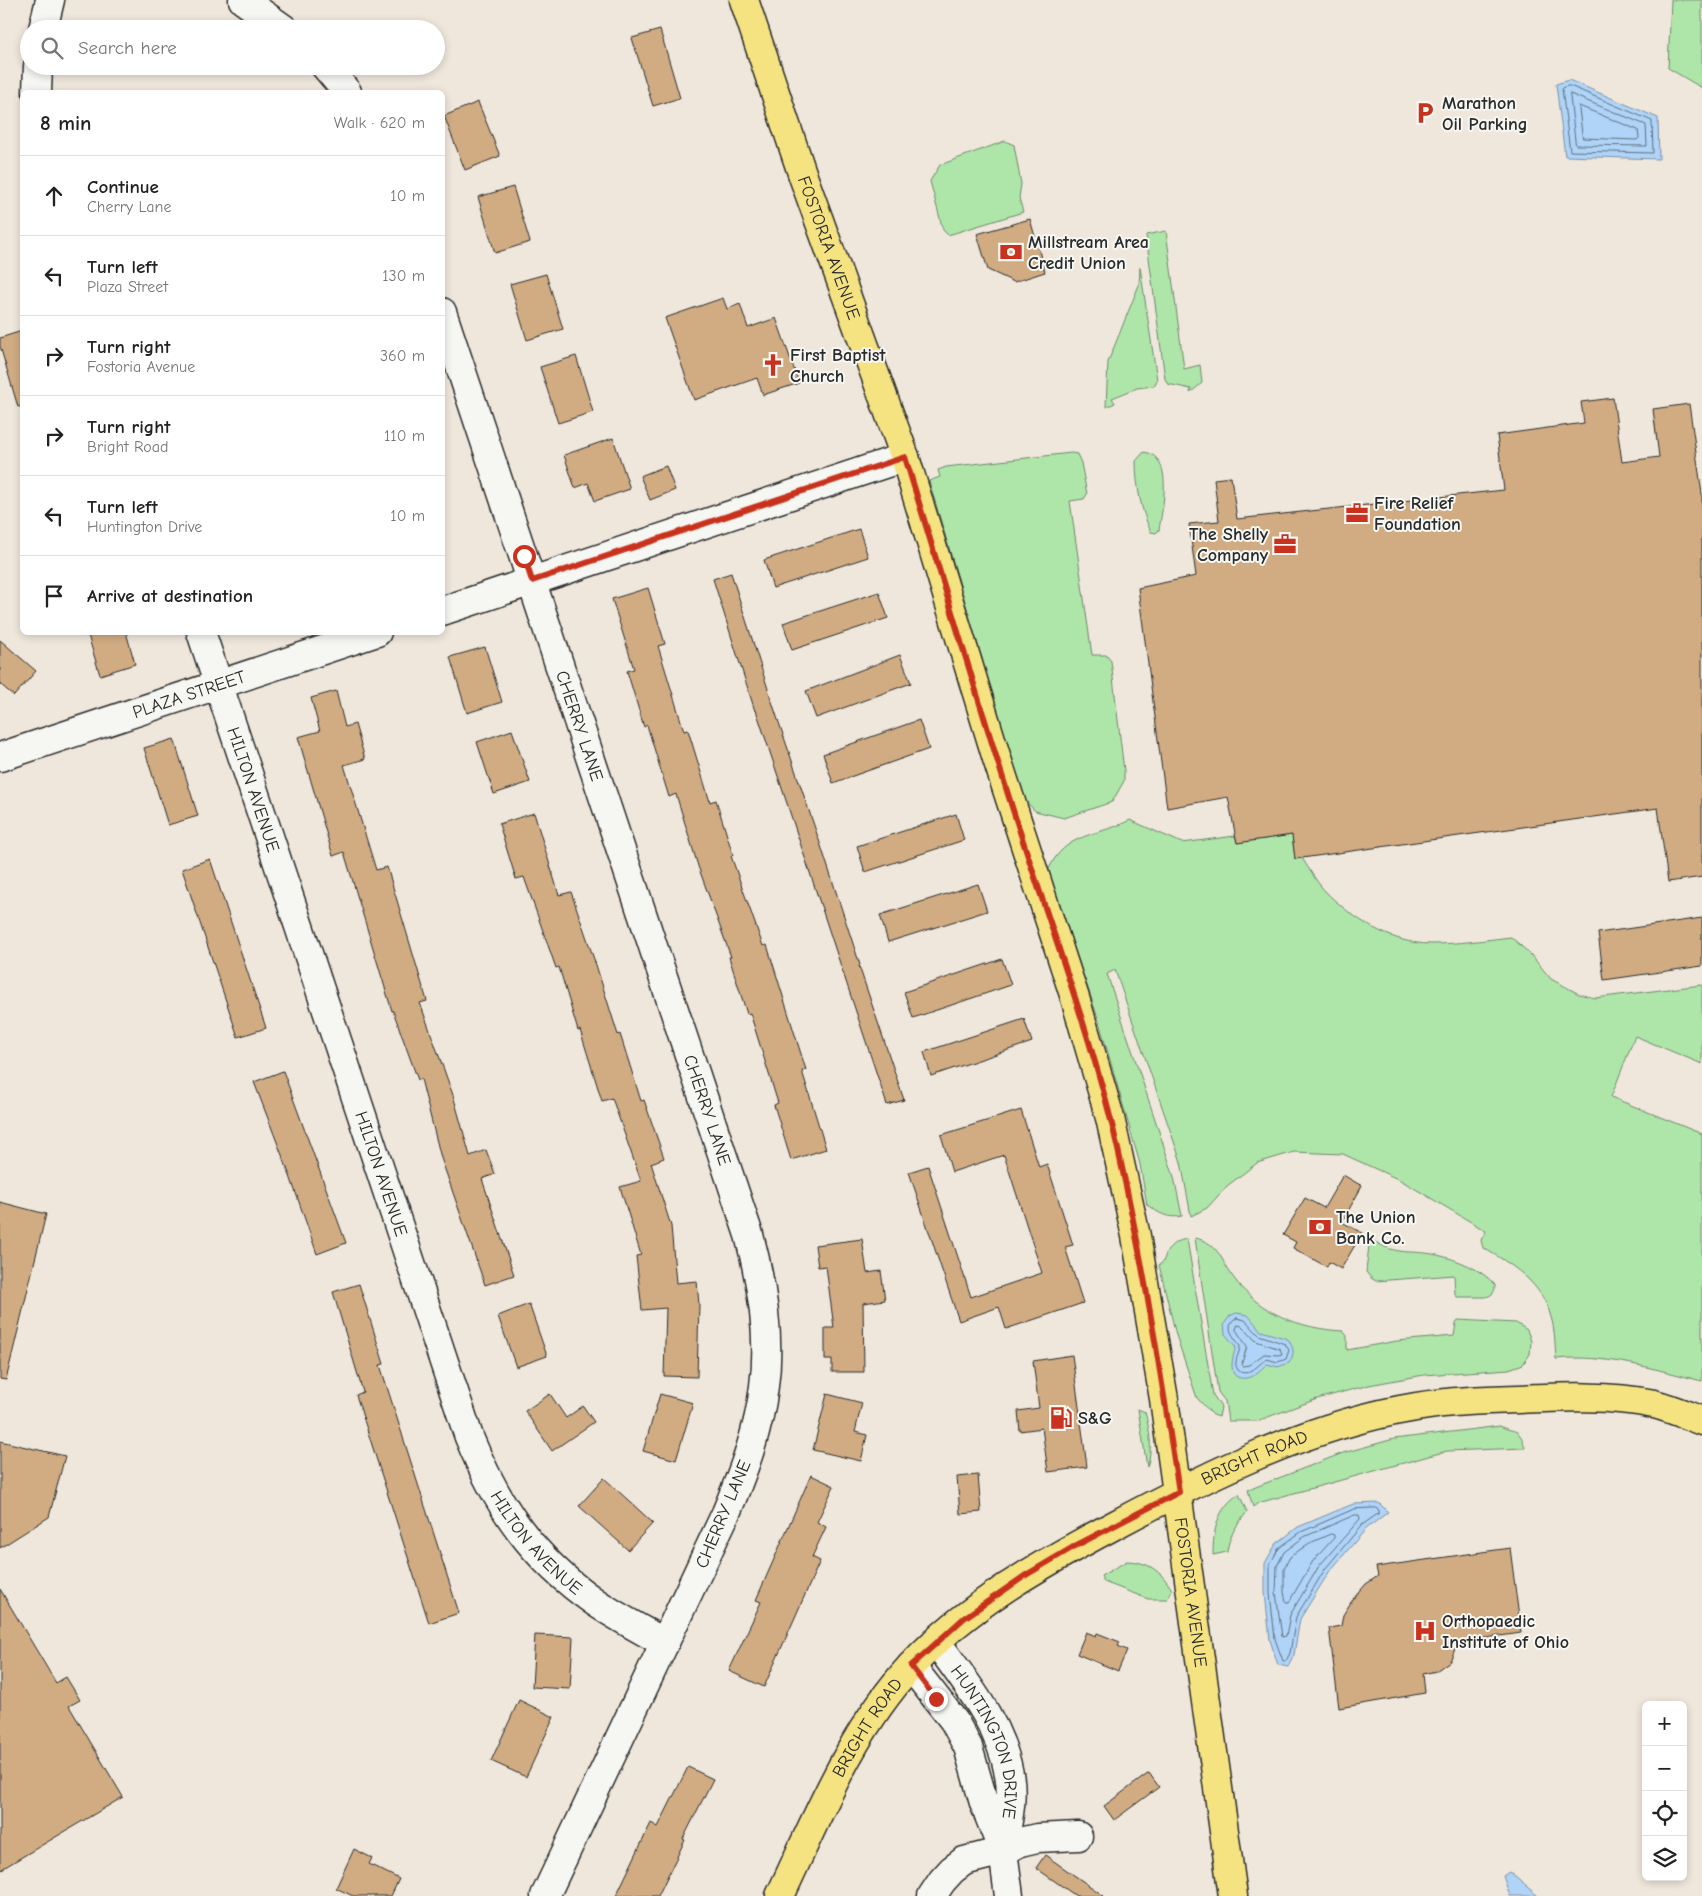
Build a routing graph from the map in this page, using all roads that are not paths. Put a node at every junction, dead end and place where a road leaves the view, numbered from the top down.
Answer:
1 (50, 0) edge
2 (243, 0) edge
3 (744, 0) edge
4 (45, 20) edge
5 (271, 20) edge
6 (38, 75) edge
7 (333, 75) edge
8 (37, 90) edge
9 (345, 90) edge
10 (445, 321) edge
11 (905, 457) junction
12 (532, 581) junction
13 (445, 610) edge
14 (202, 635) edge
15 (367, 635) edge
16 (219, 685) junction
17 (0, 757) edge
18 (1702, 1421) edge
19 (1179, 1492) junction
20 (936, 1641) junction
21 (665, 1643) junction
22 (911, 1666) junction
23 (1078, 1836) dead end
24 (1003, 1851) junction
25 (545, 1896) edge
26 (780, 1896) edge
27 (932, 1896) edge
28 (1010, 1896) edge
29 (1233, 1896) edge

1 - 4 street
2 - 5 street
3 - 11 main road, FOSTORIA AVENUE
6 - 8 street
7 - 9 street
10 - 12 street, CHERRY LANE
11 - 12 street
11 - 19 main road, FOSTORIA AVENUE
12 - 13 street
12 - 21 street, CHERRY LANE
14 - 16 street, HILTON AVENUE
15 - 16 street, PLAZA STREET
16 - 17 street, PLAZA STREET
16 - 21 street, HILTON AVENUE
18 - 19 main road, BRIGHT ROAD
19 - 20 main road, BRIGHT ROAD
19 - 29 main road, FOSTORIA AVENUE
20 - 22 main road, BRIGHT ROAD
20 - 24 street, HUNTINGTON DRIVE
21 - 25 street, CHERRY LANE
22 - 24 street, HUNTINGTON DRIVE
22 - 26 main road, BRIGHT ROAD
23 - 24 street
24 - 27 street
24 - 28 street, HUNTINGTON DRIVE

